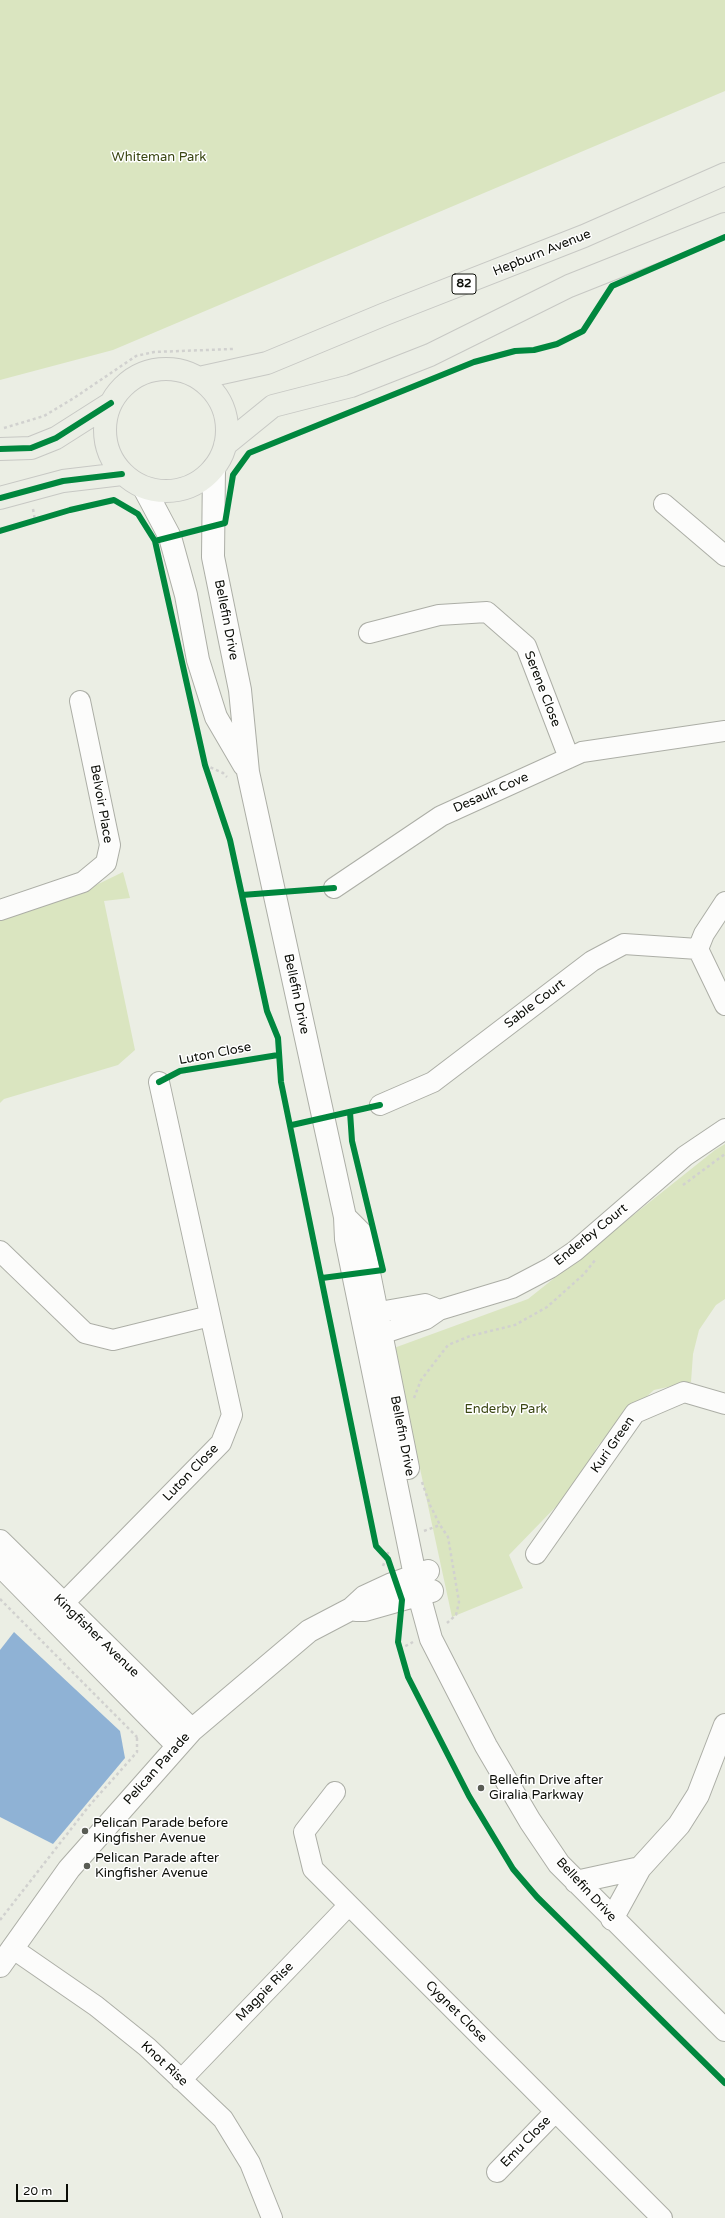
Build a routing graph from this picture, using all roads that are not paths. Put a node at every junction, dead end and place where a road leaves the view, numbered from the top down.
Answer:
1 (725, 174) edge
2 (725, 224) edge
3 (198, 378) junction
4 (111, 403) junction
5 (225, 445) junction
6 (0, 449) edge
7 (214, 468) junction
8 (122, 474) junction
9 (144, 488) junction
10 (0, 498) edge
11 (664, 504) dead end
12 (725, 556) edge
13 (369, 632) dead end
14 (80, 701) dead end
15 (725, 732) edge
16 (569, 758) junction
17 (248, 772) junction
18 (334, 888) dead end
19 (725, 902) edge
20 (0, 910) edge
21 (698, 949) junction
22 (725, 1005) edge
23 (159, 1082) dead end
24 (380, 1105) dead end
25 (725, 1129) edge
26 (0, 1251) edge
27 (439, 1310) junction
28 (370, 1314) junction
29 (210, 1316) junction
30 (374, 1336) junction
31 (725, 1404) edge
32 (0, 1541) edge
33 (536, 1554) dead end
34 (0, 1565) edge
35 (412, 1581) junction
36 (57, 1610) junction
37 (725, 1725) edge
38 (185, 1738) junction
39 (335, 1792) dead end
40 (640, 1868) junction
41 (576, 1882) junction
42 (349, 1905) junction
43 (612, 1919) junction
44 (12, 1948) junction
45 (0, 1966) edge
46 (725, 2030) edge
47 (181, 2080) junction
48 (555, 2112) junction
49 (497, 2172) dead end
50 (272, 2218) edge
51 (662, 2218) edge

1 - 3 main road, Hepburn Avenue / 82
2 - 5 main road
3 - 4 main road
3 - 5 main road
4 - 6 main road
4 - 8 main road
5 - 7 main road
7 - 9 main road
7 - 17 main road, Bellefin Drive
8 - 9 main road
8 - 10 main road
9 - 17 main road, Bellefin Drive
11 - 12 street
13 - 16 street, Serene Close
14 - 20 street, Belvoir Place
15 - 16 street, Desault Cove
16 - 18 street, Desault Cove
17 - 28 main road, Bellefin Drive
19 - 21 street
21 - 22 street
21 - 24 street, Sable Court
23 - 29 street, Luton Close
25 - 27 street, Enderby Court
26 - 29 street
27 - 28 street
27 - 30 street, Enderby Court
28 - 30 main road, Bellefin Drive
29 - 36 street, Luton Close
30 - 35 main road, Bellefin Drive
31 - 33 street, Kuri Green
32 - 36 main road, Kingfisher Avenue
34 - 36 main road, Kingfisher Avenue
35 - 38 main road, Pelican Parade
35 - 41 main road, Bellefin Drive
36 - 38 main road, Kingfisher Avenue
36 - 38 main road, Kingfisher Avenue
37 - 40 main road
38 - 44 main road, Pelican Parade
39 - 42 street, Cygnet Close
40 - 41 main road
40 - 43 main road
41 - 43 main road, Bellefin Drive
42 - 47 street, Magpie Rise
42 - 48 street, Cygnet Close
43 - 46 main road, Bellefin Drive
44 - 45 main road, Pelican Parade
44 - 47 street, Knot Rise
47 - 50 street, Knot Rise
48 - 49 street, Emu Close
48 - 51 street, Cygnet Close

